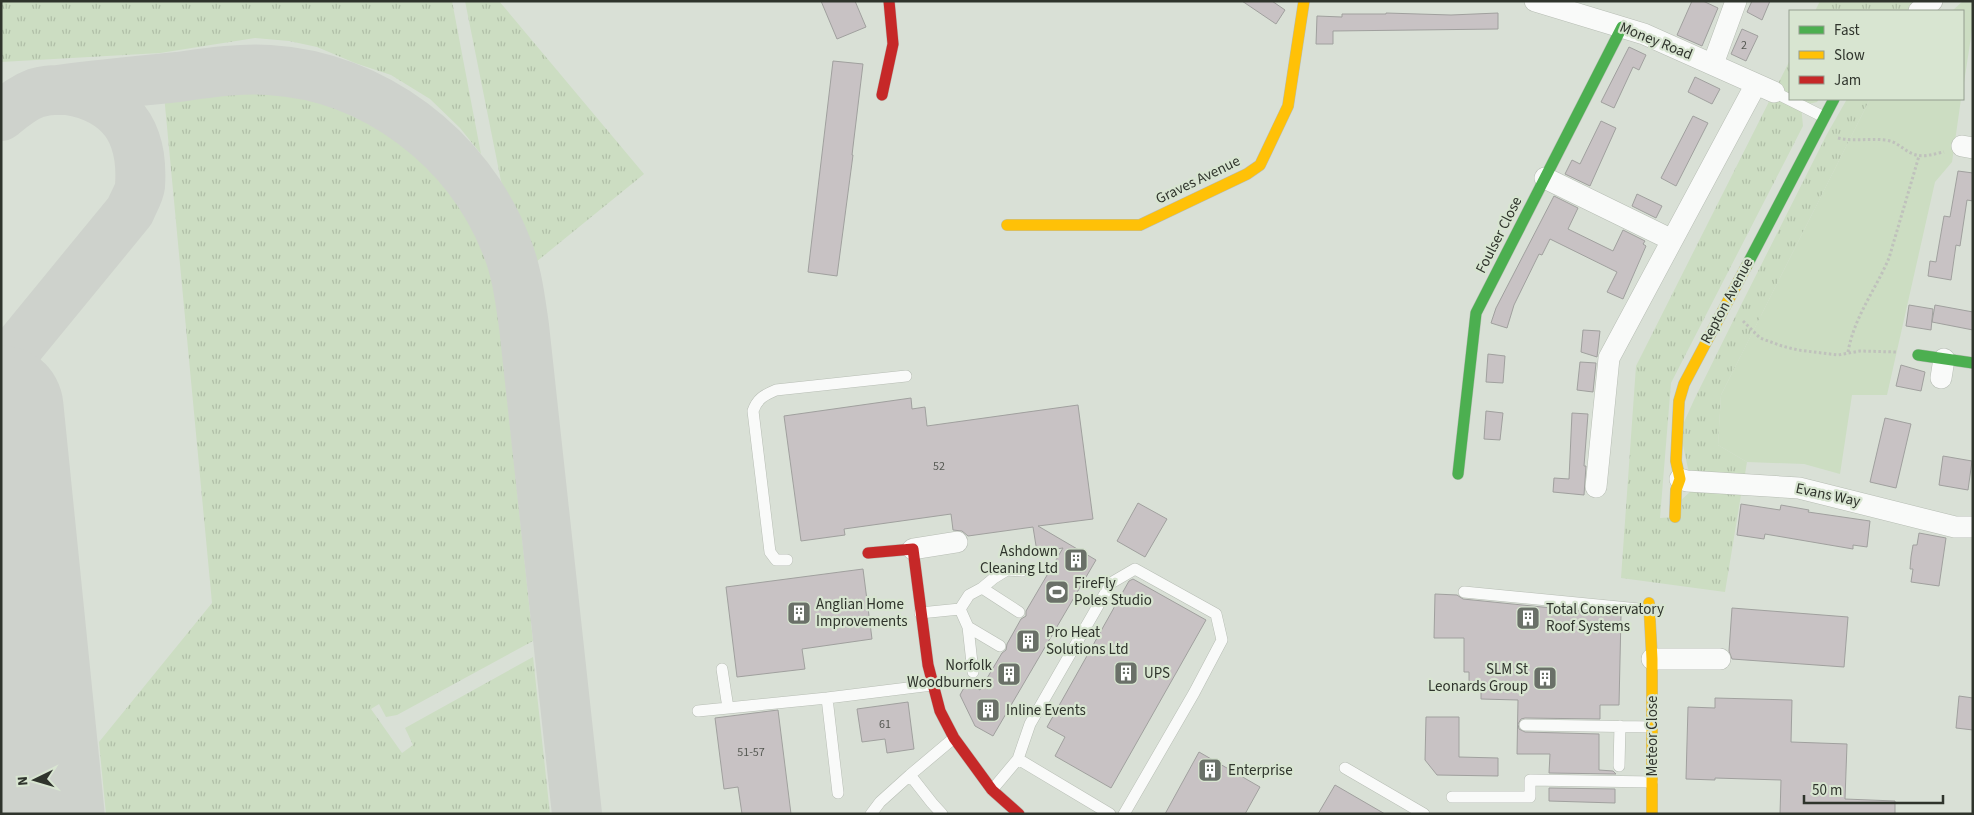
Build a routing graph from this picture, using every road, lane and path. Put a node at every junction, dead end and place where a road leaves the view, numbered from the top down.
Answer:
1 (889, 1) edge
2 (1304, 1) edge
3 (1535, 1) edge
4 (1736, 1) edge
5 (1932, 1) edge
6 (1591, 9) edge
7 (1920, 10) edge
8 (1622, 27) junction
9 (1713, 64) junction
10 (1765, 88) junction
11 (882, 95) dead end
12 (1789, 100) edge
13 (1789, 100) edge
14 (1833, 100) edge
15 (1824, 117) junction
16 (1818, 129) junction
17 (1967, 147) edge
18 (1919, 156) junction
19 (1545, 178) junction
20 (1007, 225) dead end
21 (1672, 240) junction
22 (1723, 309) junction
23 (1848, 352) junction
24 (1918, 355) joint
25 (1973, 364) edge
26 (906, 376) dead end
27 (1458, 474) dead end
28 (1680, 479) junction
29 (1596, 487) dead end
30 (1675, 518) dead end
31 (1973, 527) edge
32 (957, 542) dead end
33 (913, 549) junction
34 (868, 553) dead end
35 (787, 560) dead end
36 (1022, 571) dead end
37 (982, 588) junction
38 (1464, 592) dead end
39 (1649, 606) joint
40 (960, 609) junction
41 (1018, 612) dead end
42 (920, 613) junction
43 (968, 627) junction
44 (1000, 646) dead end
45 (1652, 659) junction
46 (1720, 659) dead end
47 (722, 669) dead end
48 (973, 672) dead end
49 (932, 685) junction
50 (827, 698) junction
51 (728, 708) junction
52 (698, 710) dead end
53 (1525, 725) dead end
54 (1620, 726) junction
55 (1652, 727) junction
56 (954, 738) junction
57 (1018, 759) junction
58 (1619, 766) dead end
59 (1344, 768) dead end
60 (910, 775) junction
61 (1652, 782) junction
62 (992, 790) junction
63 (838, 793) dead end
64 (1452, 797) dead end
65 (870, 814) edge
66 (942, 814) edge
67 (1019, 814) edge
68 (1110, 814) edge
69 (1124, 814) edge
70 (1424, 814) edge
71 (1652, 814) edge

1 - 11 street
2 - 20 street, Graves Avenue
3 - 6 street, Money Road
4 - 9 street
5 - 7 street
6 - 8 street, Money Road
8 - 9 street, Money Road
8 - 19 street, Foulser Close
9 - 10 street, Money Road
10 - 13 lane
10 - 21 street
12 - 15 lane
14 - 15 street, Repton Avenue
15 - 16 street, Repton Avenue
16 - 18 path
16 - 22 street, Repton Avenue
17 - 18 path
18 - 23 path
19 - 21 street
19 - 27 street, Foulser Close
21 - 29 street
22 - 23 path
22 - 28 street, Repton Avenue
23 - 24 path
24 - 25 street
26 - 35 lane
28 - 30 street, Repton Avenue
28 - 31 street, Evans Way
32 - 33 street
33 - 34 street
33 - 42 street
36 - 37 lane
37 - 40 lane
37 - 41 lane
38 - 39 lane
39 - 45 street, Meteor Close
40 - 42 lane
40 - 43 lane
42 - 49 street
43 - 44 lane
43 - 48 lane
45 - 46 street
45 - 55 street, Meteor Close
47 - 51 lane
49 - 50 lane
49 - 56 street
50 - 51 lane
50 - 63 lane
51 - 52 lane
53 - 54 lane
54 - 55 lane
54 - 58 lane
55 - 61 street, Meteor Close
56 - 60 lane
56 - 62 street
57 - 62 lane
57 - 68 lane
57 - 69 lane
59 - 70 lane
60 - 65 lane
60 - 66 lane
61 - 64 lane
61 - 71 street, Meteor Close
62 - 67 street

